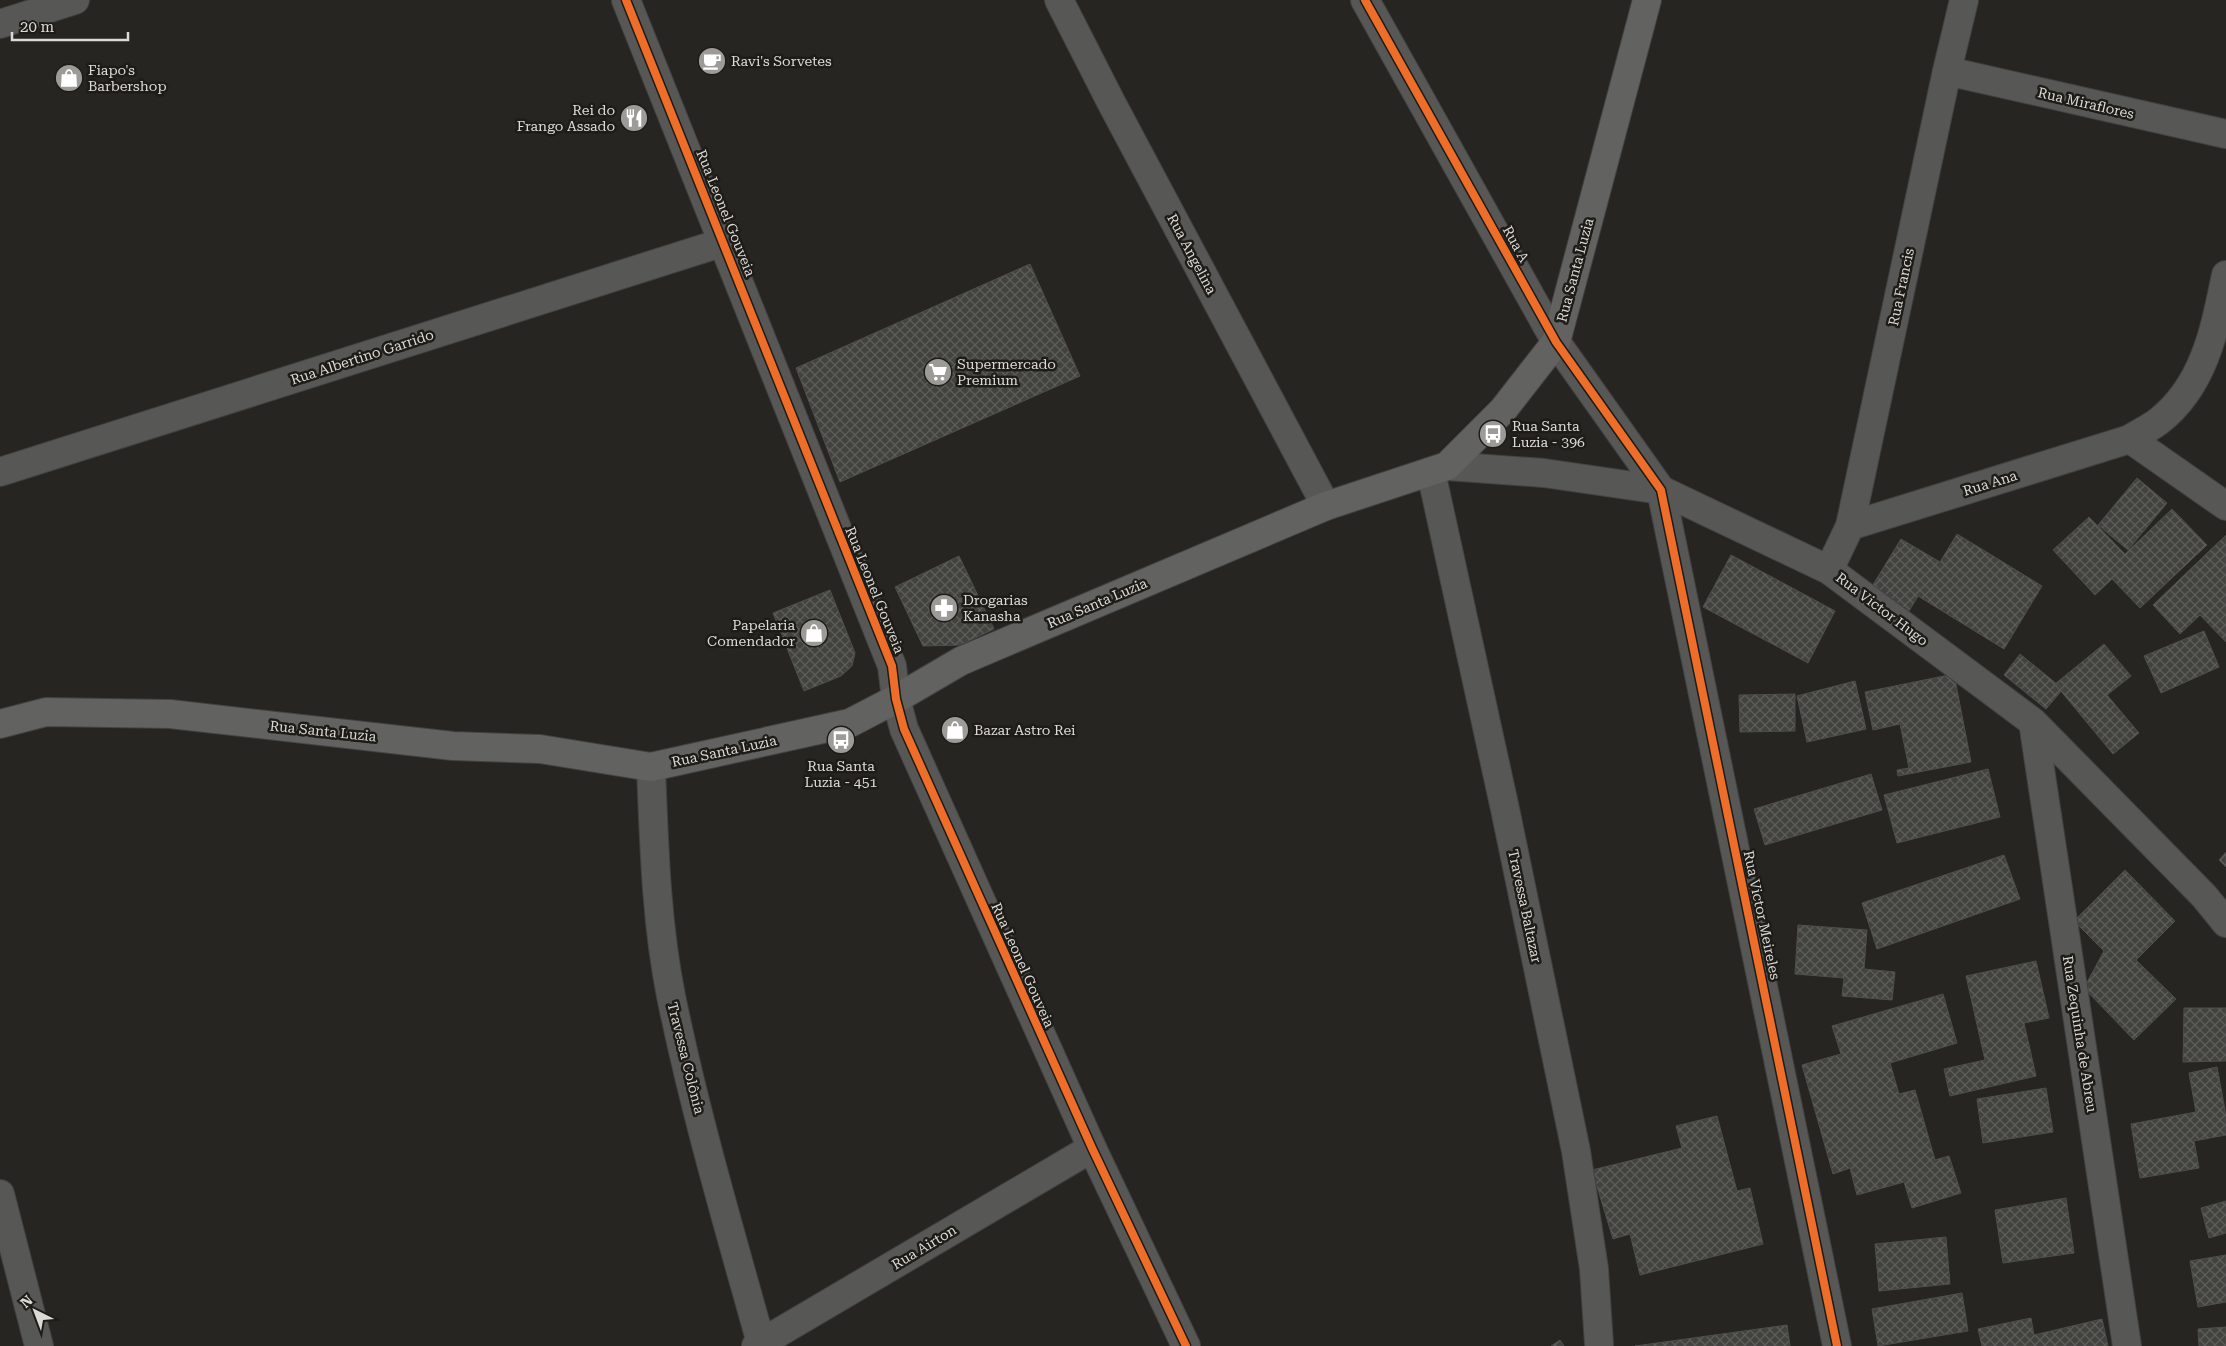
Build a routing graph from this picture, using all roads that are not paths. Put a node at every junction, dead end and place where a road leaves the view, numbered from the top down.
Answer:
1 (75, 0) edge
2 (626, 0) edge
3 (1059, 0) edge
4 (1366, 0) edge
5 (1647, 0) edge
6 (1964, 0) edge
7 (0, 24) edge
8 (1946, 71) junction
9 (2226, 134) edge
10 (724, 242) junction
11 (2226, 275) edge
12 (2220, 333) edge
13 (1556, 342) junction
14 (2130, 439) junction
15 (1439, 469) junction
16 (0, 472) edge
17 (1661, 490) junction
18 (1326, 506) junction
19 (2226, 506) edge
20 (1850, 526) junction
21 (1829, 570) junction
22 (896, 699) junction
23 (2033, 722) junction
24 (0, 724) edge
25 (651, 767) junction
26 (2226, 923) edge
27 (1092, 1148) junction
28 (0, 1194) edge
29 (1599, 1344) dead end
30 (758, 1345) edge
31 (38, 1346) edge
32 (1186, 1346) edge
33 (1837, 1346) edge
34 (2127, 1346) edge

1 - 7 street
2 - 10 street, Rua Leonel Gouveia
3 - 18 street, Rua Angelina
4 - 13 street, Rua A
5 - 13 main road, Rua Santa Luzia
6 - 8 street, Rua Francis
8 - 9 street, Rua Miraflores
8 - 20 street, Rua Francis
10 - 16 street, Rua Albertino Garrido
10 - 22 street, Rua Leonel Gouveia
11 - 12 street, Rua Ana
12 - 14 street, Rua Ana
13 - 15 main road, Rua Santa Luzia
13 - 17 street, Rua A
14 - 19 street
14 - 20 street, Rua Ana
15 - 17 street, Rua Victor Hugo
15 - 18 main road, Rua Santa Luzia
15 - 29 street, Travessa Baltazar
17 - 21 street, Rua Victor Hugo
17 - 33 street, Rua Victor Meireles
18 - 22 main road, Rua Santa Luzia
20 - 21 street, Rua Francis
21 - 23 street, Rua Victor Hugo
22 - 25 main road, Rua Santa Luzia
22 - 27 street, Rua Leonel Gouveia
23 - 26 street, Rua Victor Hugo
23 - 34 street, Rua Zequinha de Abreu
24 - 25 main road, Rua Santa Luzia
25 - 30 street, Travessa Colônia
27 - 30 street, Rua Airton
27 - 32 street, Rua Leonel Gouveia
28 - 31 street

